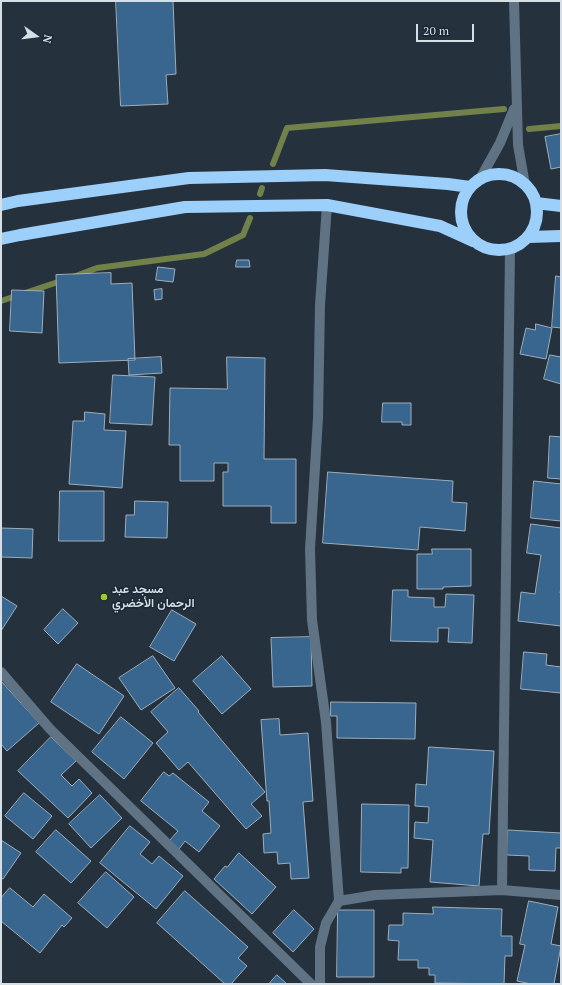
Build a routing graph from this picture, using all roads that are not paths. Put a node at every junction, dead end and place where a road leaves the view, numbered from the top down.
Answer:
1 (514, 1) edge
2 (516, 106) junction
3 (475, 183) junction
4 (525, 185) junction
5 (536, 203) junction
6 (1, 205) edge
7 (327, 205) junction
8 (561, 206) edge
9 (528, 236) junction
10 (561, 236) edge
11 (1, 239) edge
12 (473, 241) junction
13 (510, 249) junction
14 (1, 672) edge
15 (502, 890) junction
16 (561, 895) edge
17 (339, 901) junction
18 (311, 984) edge
19 (320, 984) edge

1 - 2 street
2 - 3 street
2 - 4 street
3 - 4 highway
3 - 6 highway
3 - 12 highway
4 - 5 highway
5 - 8 highway
5 - 9 highway
7 - 11 highway
7 - 12 highway
7 - 17 street
9 - 10 highway
9 - 13 highway
12 - 13 highway
13 - 15 street
14 - 18 street
15 - 16 street
15 - 17 street
17 - 19 street

